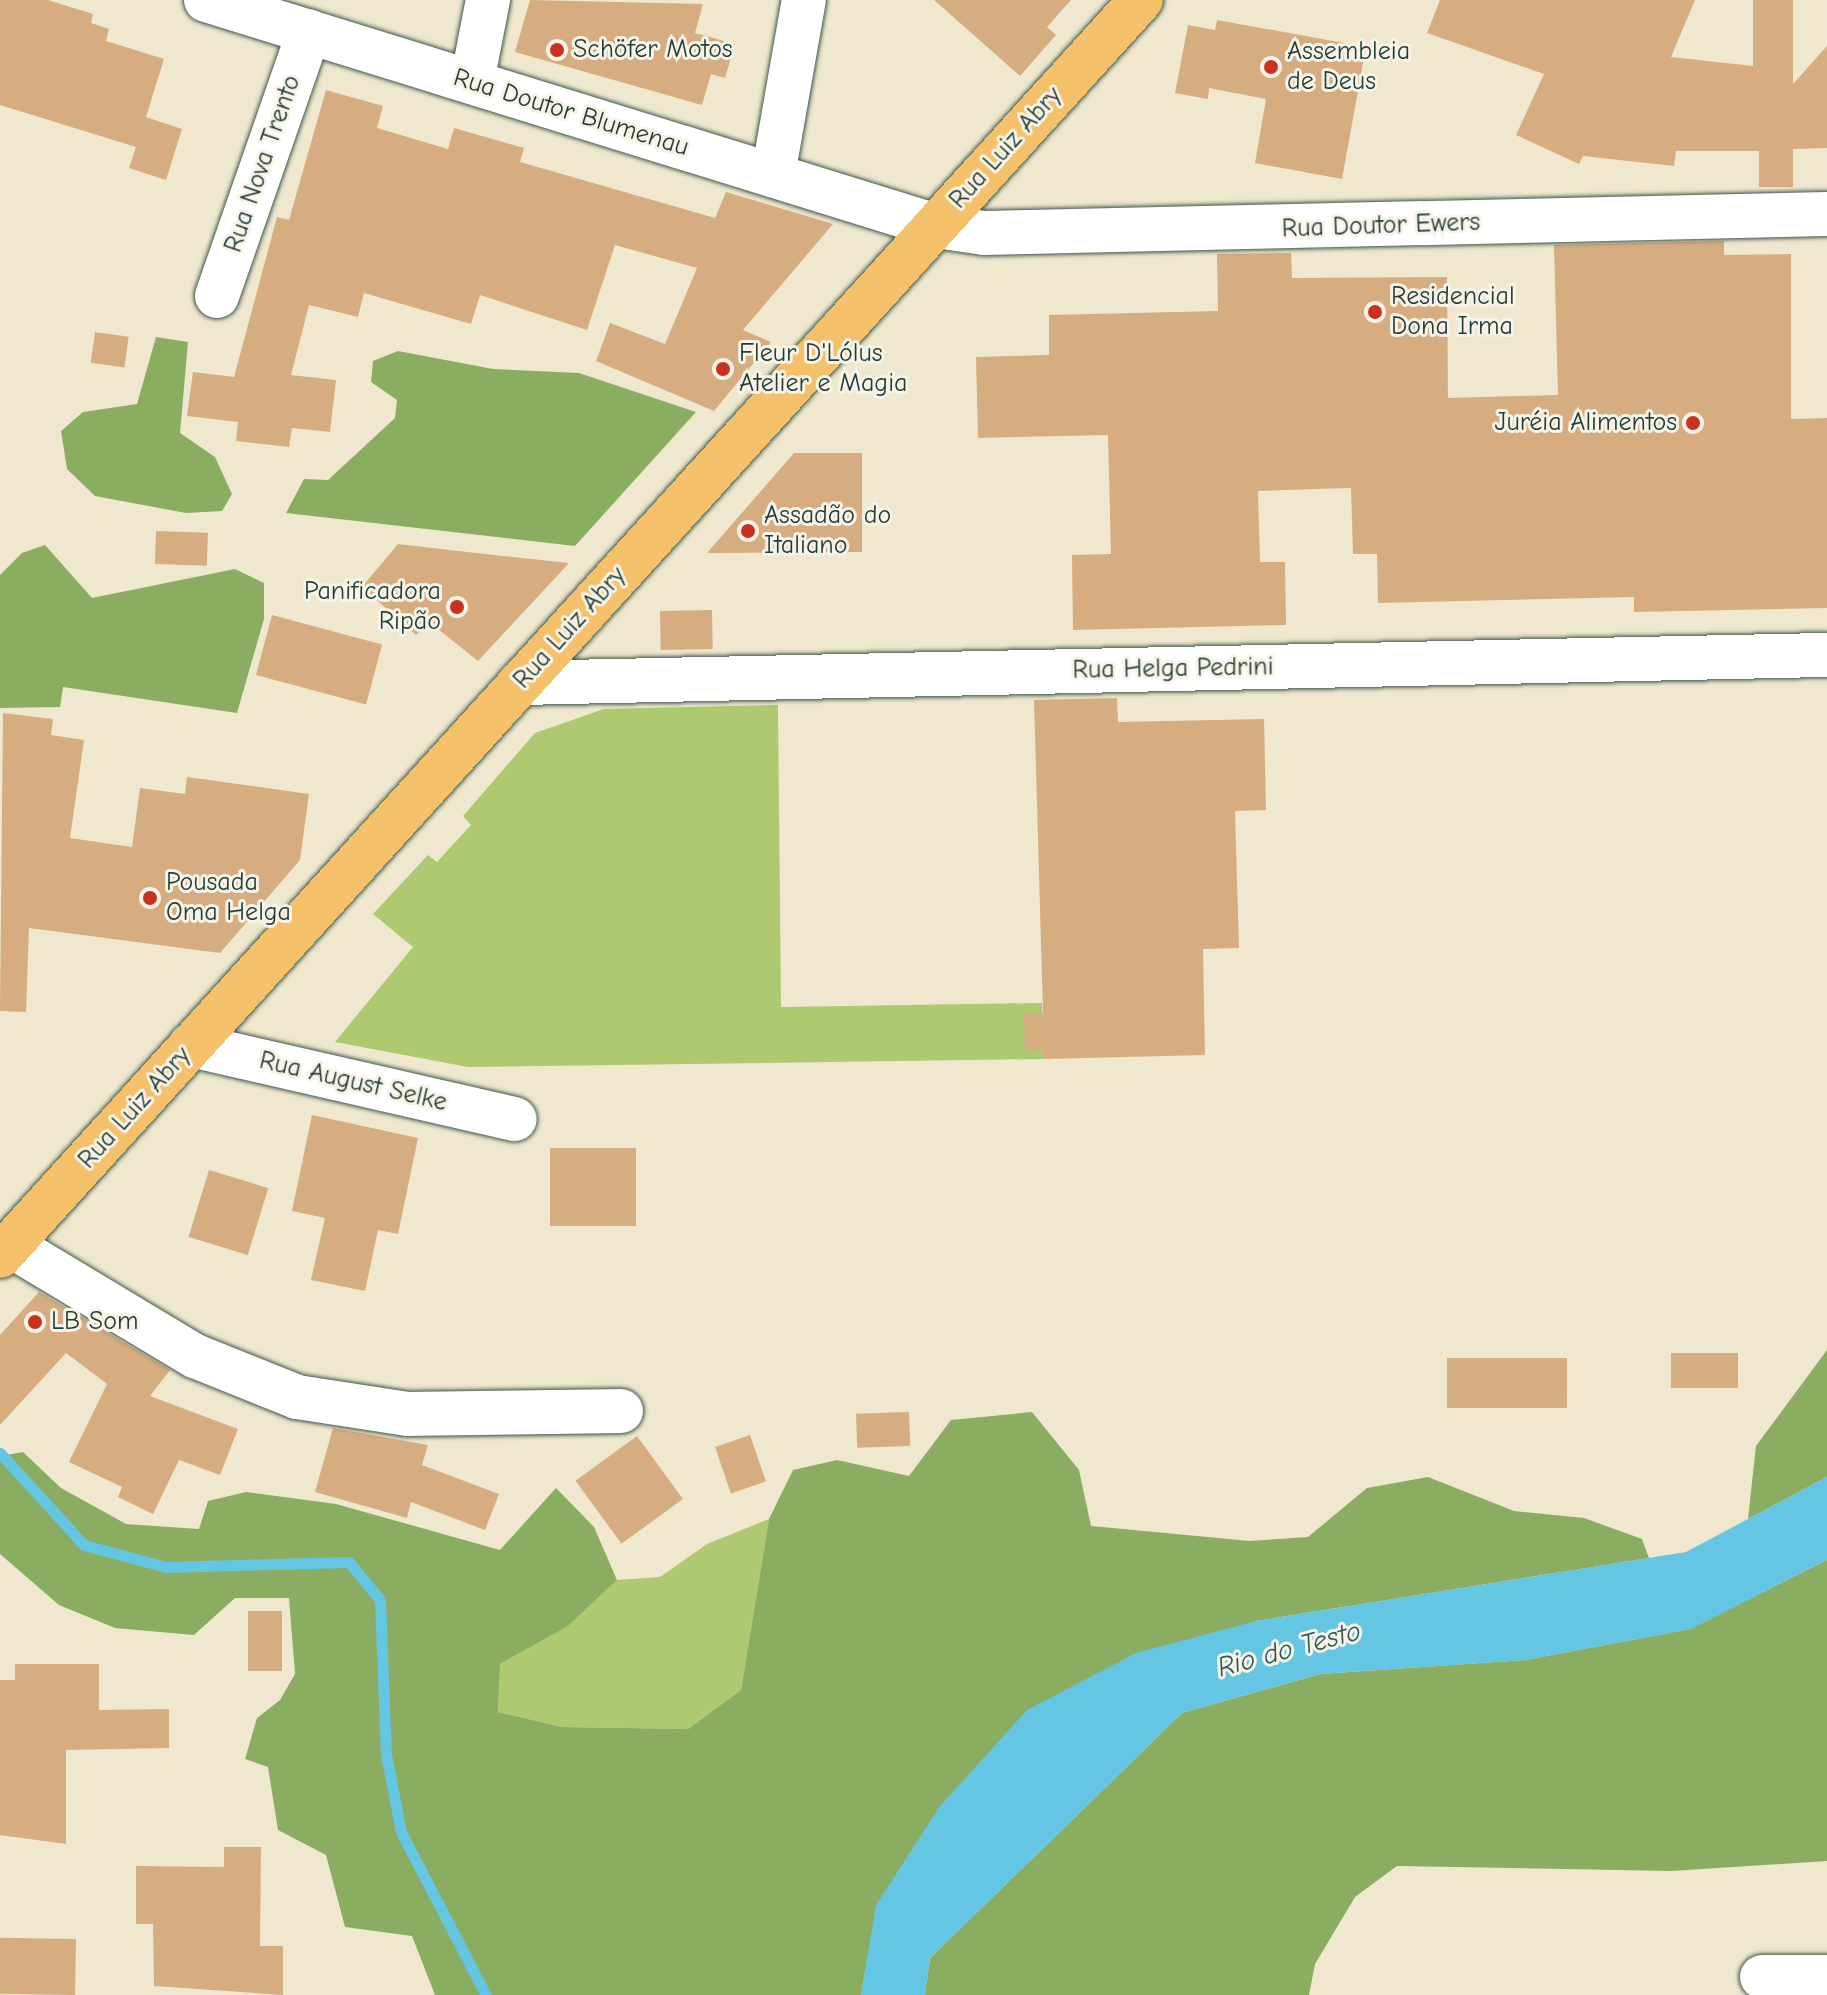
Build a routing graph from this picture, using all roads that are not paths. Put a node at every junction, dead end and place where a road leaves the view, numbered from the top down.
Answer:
1 (206, 0) edge
2 (488, 0) edge
3 (804, 0) edge
4 (1141, 0) edge
5 (309, 32) junction
6 (472, 82) junction
7 (773, 175) junction
8 (1827, 214) edge
9 (936, 226) junction
10 (217, 296) dead end
11 (1827, 655) edge
12 (520, 683) junction
13 (191, 1045) junction
14 (515, 1119) dead end
15 (5, 1251) edge
16 (621, 1411) dead end
17 (1762, 1977) dead end
18 (1827, 1977) edge

1 - 5 street, Rua Doutor Blumenau
2 - 6 street
3 - 7 street
4 - 9 main road, Rua Luiz Abry
5 - 6 street, Rua Doutor Blumenau
5 - 10 street, Rua Nova Trento
6 - 7 street, Rua Doutor Blumenau
7 - 9 street, Rua Doutor Blumenau
8 - 9 street, Rua Doutor Ewers
9 - 12 main road, Rua Luiz Abry
11 - 12 street, Rua Helga Pedrini
12 - 13 main road, Rua Luiz Abry
13 - 14 street, Rua August Selke
13 - 15 main road, Rua Luiz Abry
15 - 16 street
17 - 18 street

